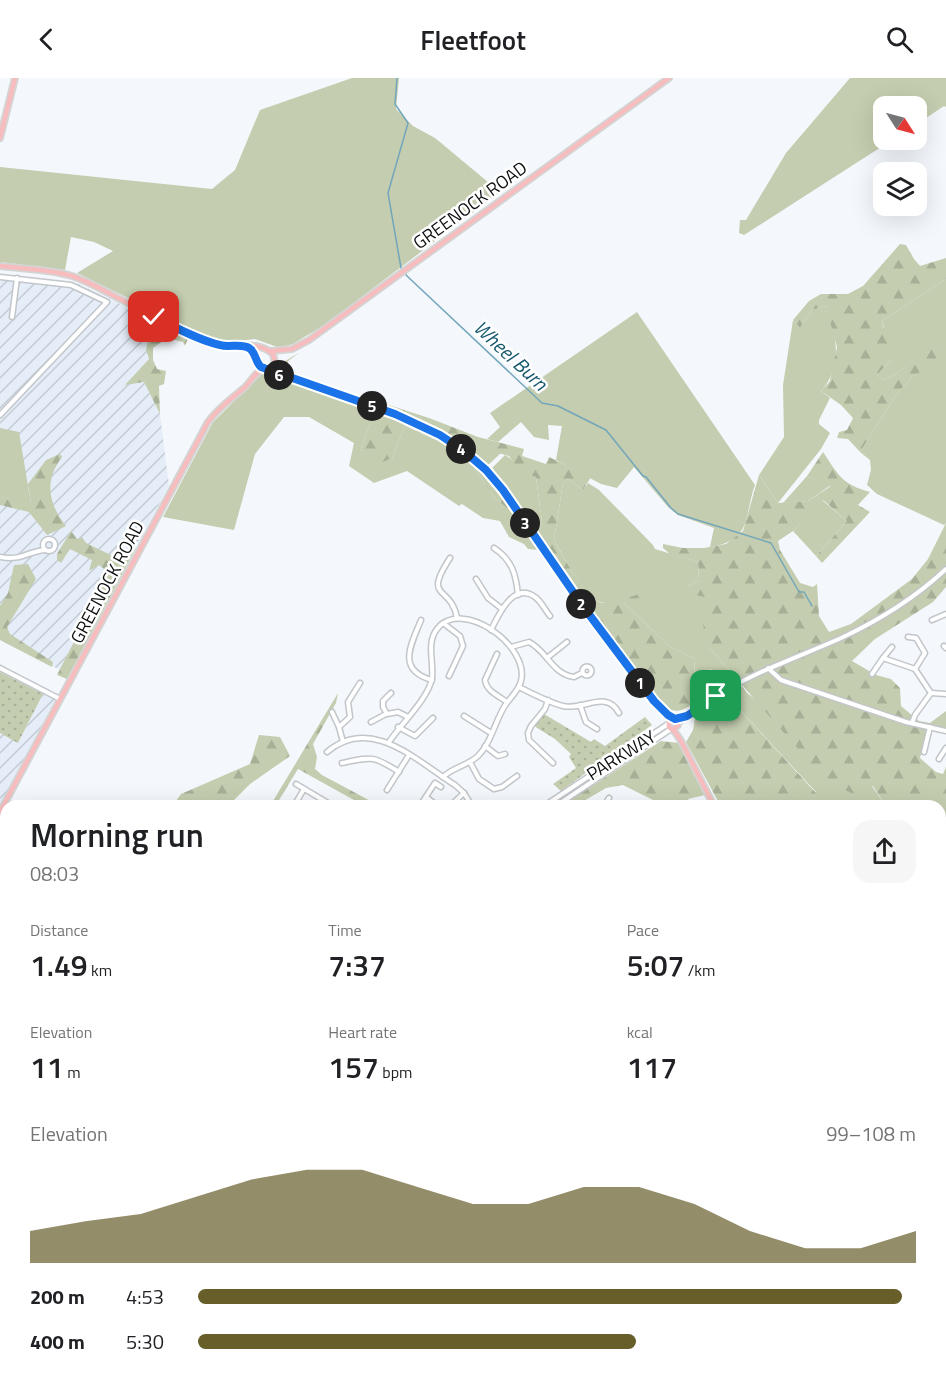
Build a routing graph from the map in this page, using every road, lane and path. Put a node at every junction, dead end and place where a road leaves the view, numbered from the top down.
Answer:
1 (15, 78) edge
2 (669, 78) edge
3 (0, 138) edge
4 (0, 266) edge
5 (0, 277) edge
6 (17, 279) junction
7 (12, 317) dead end
8 (243, 346) junction
9 (269, 351) junction
10 (286, 351) junction
11 (256, 360) junction
12 (275, 360) junction
13 (266, 368) junction
14 (284, 375) junction
15 (253, 377) junction
16 (0, 415) edge
17 (43, 543) junction
18 (494, 548) dead end
19 (45, 550) junction
20 (37, 551) junction
21 (0, 556) edge
22 (450, 558) dead end
23 (946, 569) edge
24 (476, 579) dead end
25 (518, 595) junction
26 (502, 609) junction
27 (946, 614) edge
28 (550, 616) dead end
29 (457, 618) junction
30 (421, 620) dead end
31 (932, 620) dead end
32 (443, 623) junction
33 (491, 630) junction
34 (908, 637) dead end
35 (567, 642) dead end
36 (511, 647) junction
37 (892, 647) dead end
38 (497, 654) dead end
39 (546, 658) junction
40 (883, 658) junction
41 (0, 668) edge
42 (768, 668) junction
43 (915, 669) junction
44 (582, 673) dead end
45 (872, 674) dead end
46 (449, 676) dead end
47 (432, 680) junction
48 (360, 683) dead end
49 (519, 687) junction
50 (391, 693) dead end
51 (931, 693) junction
52 (946, 693) edge
53 (60, 699) junction
54 (548, 700) junction
55 (654, 701) junction
56 (507, 702) junction
57 (580, 705) junction
58 (332, 712) dead end
59 (387, 714) junction
60 (619, 714) dead end
61 (464, 716) dead end
62 (408, 717) junction
63 (433, 718) dead end
64 (371, 722) dead end
65 (428, 722) junction
66 (676, 722) junction
67 (912, 723) junction
68 (433, 726) dead end
69 (670, 726) junction
70 (398, 727) junction
71 (930, 727) junction
72 (339, 728) junction
73 (597, 729) dead end
74 (946, 731) edge
75 (491, 733) junction
76 (681, 741) junction
77 (343, 742) junction
78 (389, 742) junction
79 (485, 746) junction
80 (946, 748) edge
81 (327, 752) dead end
82 (924, 752) dead end
83 (505, 754) dead end
84 (409, 755) junction
85 (498, 756) junction
86 (939, 759) dead end
87 (470, 762) junction
88 (498, 762) dead end
89 (342, 763) dead end
90 (553, 764) dead end
91 (399, 772) junction
92 (517, 776) dead end
93 (443, 777) junction
94 (296, 783) dead end
95 (441, 787) dead end
96 (304, 789) junction
97 (387, 790) dead end
98 (464, 793) junction
99 (426, 797) junction
100 (6, 800) edge
101 (298, 800) edge
102 (321, 800) edge
103 (424, 800) edge
104 (430, 800) edge
105 (456, 800) edge
106 (468, 800) edge
107 (553, 800) edge
108 (565, 800) edge
109 (711, 800) edge

1 - 3 main road
2 - 10 main road, GREENOCK ROAD
4 - 8 main road, GREENOCK ROAD
5 - 6 street
6 - 7 street
6 - 16 street
8 - 9 main road, GREENOCK ROAD
8 - 11 main road
9 - 10 main road, GREENOCK ROAD
9 - 11 main road
9 - 12 main road
10 - 12 main road, GREENOCK ROAD
11 - 13 main road
11 - 15 main road
12 - 13 main road
12 - 14 main road
13 - 14 main road
13 - 15 main road, GREENOCK ROAD
14 - 55 main road
15 - 53 main road, GREENOCK ROAD
17 - 19 street
17 - 19 street
17 - 20 street
18 - 25 street
19 - 20 street
20 - 21 street
22 - 29 street
23 - 42 street
24 - 26 street
25 - 26 street
25 - 28 street
26 - 33 street
27 - 31 street
29 - 32 street
29 - 33 street
30 - 47 street
32 - 46 street
32 - 47 street
33 - 36 street
34 - 43 street
35 - 39 street
36 - 39 street
36 - 49 street
37 - 40 street
38 - 56 street
39 - 44 street
40 - 43 street
40 - 45 street
41 - 53 street
42 - 66 street
42 - 67 street
43 - 51 street
47 - 62 street
48 - 72 street
49 - 54 street
49 - 56 street
50 - 59 street
51 - 52 street
51 - 67 street
53 - 100 main road, GREENOCK ROAD
54 - 57 street
54 - 90 street
55 - 66 main road
55 - 69 main road
56 - 75 street
57 - 60 street
57 - 73 street
58 - 72 street
59 - 62 street
59 - 64 street
61 - 75 street
62 - 70 street
63 - 65 street
65 - 68 street
65 - 70 street
66 - 69 main road
66 - 69 main road
66 - 76 main road
67 - 71 street
69 - 76 main road
69 - 107 street, PARKWAY
69 - 108 street, PARKWAY
70 - 78 street
71 - 74 street
71 - 82 street
72 - 77 street
75 - 79 street
76 - 109 main road
77 - 78 street
77 - 81 street
78 - 84 street
79 - 85 street
79 - 87 street
80 - 86 street
83 - 85 street
84 - 91 street
84 - 93 street
85 - 88 street
87 - 92 street
87 - 93 street
89 - 91 street
91 - 97 street
93 - 98 street
94 - 96 street
95 - 99 street
96 - 101 street
96 - 102 street
98 - 105 street
98 - 106 street
99 - 103 street
99 - 104 street

